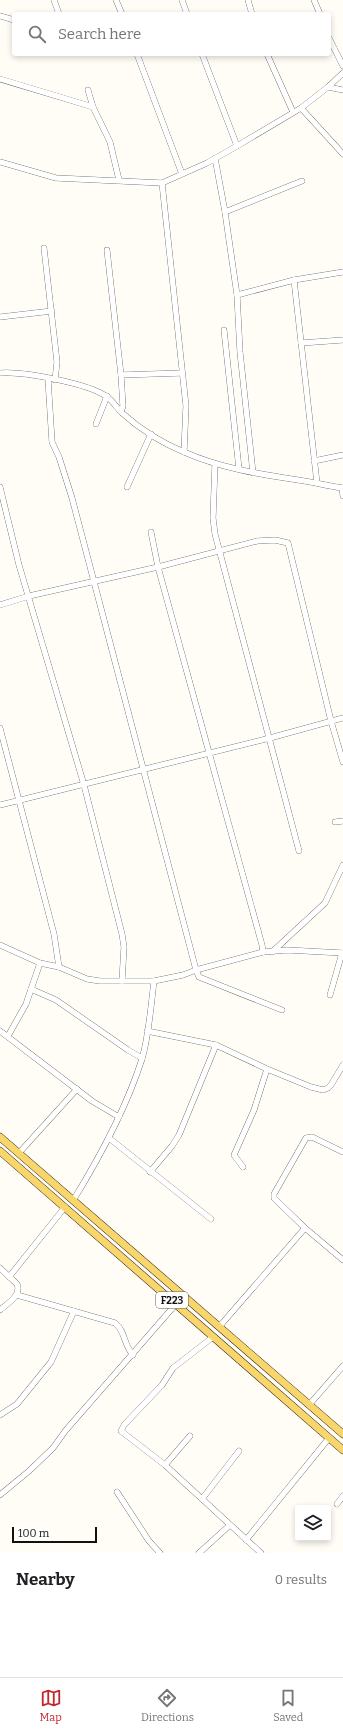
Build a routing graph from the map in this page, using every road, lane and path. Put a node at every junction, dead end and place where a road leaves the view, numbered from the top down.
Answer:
1 (54, 0) edge
2 (116, 0) edge
3 (182, 0) edge
4 (248, 0) edge
5 (314, 0) edge
6 (58, 12) edge
7 (121, 12) edge
8 (186, 12) edge
9 (251, 12) edge
10 (319, 12) edge
11 (0, 16) edge
12 (12, 19) edge
13 (331, 42) edge
14 (138, 56) edge
15 (203, 56) edge
16 (268, 56) edge
17 (343, 66) edge
18 (343, 73) edge
19 (0, 79) edge
20 (328, 87) junction
21 (88, 90) dead end
22 (343, 90) edge
23 (93, 107) junction
24 (301, 108) junction
25 (293, 112) junction
26 (237, 146) junction
27 (343, 154) edge
28 (215, 158) junction
29 (0, 162) edge
30 (182, 174) junction
31 (119, 180) junction
32 (302, 181) dead end
33 (162, 183) junction
34 (225, 212) junction
35 (44, 248) dead end
36 (107, 250) dead end
37 (343, 272) edge
38 (294, 280) junction
39 (237, 294) junction
40 (52, 310) junction
41 (0, 317) edge
42 (224, 330) dead end
43 (343, 340) edge
44 (301, 343) junction
45 (0, 373) edge
46 (182, 373) junction
47 (121, 376) junction
48 (48, 379) junction
49 (55, 380) junction
50 (107, 396) junction
51 (121, 412) junction
52 (96, 424) dead end
53 (151, 434) junction
54 (184, 452) junction
55 (343, 455) edge
56 (314, 461) junction
57 (215, 464) junction
58 (239, 469) junction
59 (253, 473) junction
60 (317, 483) junction
61 (0, 487) edge
62 (127, 487) dead end
63 (342, 488) edge
64 (343, 496) edge
65 (151, 532) dead end
66 (220, 552) junction
67 (158, 567) junction
68 (94, 580) junction
69 (29, 596) junction
70 (0, 605) edge
71 (343, 718) edge
72 (331, 721) junction
73 (0, 728) edge
74 (270, 738) junction
75 (209, 753) junction
76 (343, 762) edge
77 (143, 770) junction
78 (84, 785) junction
79 (19, 800) junction
80 (0, 805) edge
81 (343, 821) edge
82 (335, 822) dead end
83 (299, 851) dead end
84 (343, 865) edge
85 (0, 945) edge
86 (263, 952) junction
87 (272, 952) junction
88 (343, 953) edge
89 (40, 963) junction
90 (59, 967) junction
91 (196, 970) junction
92 (154, 980) junction
93 (122, 981) junction
94 (31, 989) junction
95 (330, 995) dead end
96 (282, 1010) dead end
97 (0, 1030) edge
98 (147, 1031) junction
99 (8, 1036) junction
100 (216, 1046) junction
101 (142, 1058) junction
102 (343, 1065) edge
103 (267, 1069) junction
104 (77, 1089) junction
105 (119, 1116) junction
106 (0, 1137) edge
107 (108, 1138) junction
108 (0, 1151) edge
109 (343, 1152) edge
110 (19, 1153) junction
111 (243, 1167) dead end
112 (150, 1172) junction
113 (74, 1199) junction
114 (65, 1207) junction
115 (211, 1219) dead end
116 (305, 1228) junction
117 (343, 1260) edge
118 (0, 1268) edge
119 (9, 1277) junction
120 (17, 1295) junction
121 (176, 1304) junction
122 (0, 1310) edge
123 (74, 1311) junction
124 (219, 1327) junction
125 (213, 1337) junction
126 (134, 1355) junction
127 (343, 1366) edge
128 (309, 1405) junction
129 (0, 1415) edge
130 (343, 1434) edge
131 (190, 1436) dead end
132 (329, 1438) junction
133 (343, 1450) edge
134 (239, 1451) dead end
135 (165, 1465) junction
136 (117, 1492) dead end
137 (0, 1495) edge
138 (343, 1496) edge
139 (202, 1499) junction
140 (337, 1504) dead end
141 (230, 1525) junction
142 (246, 1540) junction
143 (160, 1553) edge
144 (200, 1553) edge
145 (261, 1553) edge

1 - 6 street
2 - 7 street
3 - 8 street
4 - 9 street
5 - 10 street
11 - 12 street
13 - 17 street
14 - 30 street
15 - 26 street
16 - 25 street
18 - 20 street
19 - 23 street
20 - 22 street
20 - 24 street
21 - 23 street
23 - 31 street
24 - 25 street
24 - 27 street
25 - 26 street
26 - 28 street
28 - 30 street
28 - 34 street
29 - 31 street
30 - 33 street
31 - 33 street
32 - 34 street
33 - 46 street
34 - 39 street
35 - 40 street
36 - 47 street
37 - 38 street
38 - 39 street
38 - 44 street
39 - 59 street
40 - 41 street
40 - 49 street
42 - 58 street
43 - 44 street
44 - 56 street
45 - 48 street
46 - 47 street
46 - 54 street
47 - 51 street
48 - 49 street
48 - 68 street
49 - 50 street
50 - 51 street
50 - 52 street
51 - 53 street
53 - 54 street
53 - 62 street
54 - 57 street
55 - 56 street
56 - 60 street
57 - 58 street
57 - 66 street
58 - 59 street
59 - 60 street
60 - 63 street
61 - 69 street
63 - 64 street
65 - 67 street
66 - 67 street
66 - 72 street
66 - 74 street
67 - 68 street
67 - 75 street
68 - 69 street
68 - 77 street
69 - 70 street
69 - 78 street
71 - 72 street
72 - 74 street
72 - 76 street
73 - 79 street
74 - 75 street
74 - 83 street
75 - 77 street
75 - 86 street
77 - 78 street
77 - 91 street
78 - 79 street
78 - 93 street
79 - 80 street
79 - 90 street
81 - 82 street
84 - 87 street
85 - 89 street
86 - 87 street
86 - 91 street
87 - 88 street
88 - 95 street
89 - 90 street
89 - 94 street
90 - 93 street
91 - 92 street
91 - 96 street
92 - 93 street
92 - 98 street
94 - 99 street
94 - 101 street
97 - 99 street
98 - 100 street
98 - 101 street
99 - 104 street
100 - 103 street
100 - 112 street
101 - 105 street
102 - 103 street
103 - 111 street
104 - 105 street
104 - 110 street
105 - 107 street
106 - 110 main road, F223
107 - 112 street
107 - 113 street
108 - 114 main road, F223
109 - 116 street
110 - 113 main road, F223
112 - 115 street
113 - 124 main road, F223
114 - 119 street
114 - 121 main road, F223
116 - 117 street
116 - 124 street
118 - 119 street
119 - 120 street
120 - 122 street
120 - 123 street
121 - 125 main road, F223
121 - 126 street
123 - 126 street
123 - 129 street
124 - 128 main road, F223
125 - 132 main road, F223
125 - 135 street
126 - 137 street
127 - 128 street
128 - 130 main road, F223
131 - 135 street
132 - 133 main road, F223
132 - 142 street
134 - 139 street
135 - 139 street
136 - 143 street
138 - 140 street
139 - 141 street
141 - 142 street
141 - 144 street
142 - 145 street

